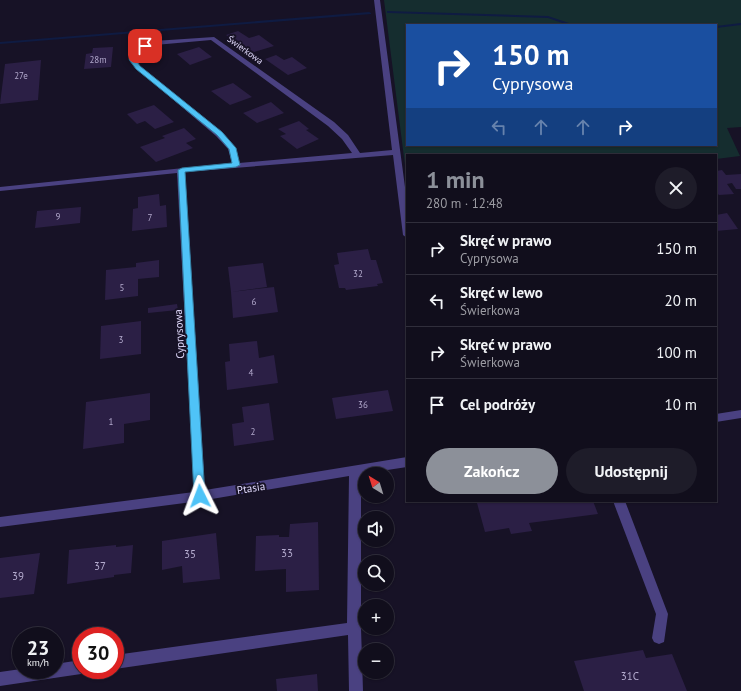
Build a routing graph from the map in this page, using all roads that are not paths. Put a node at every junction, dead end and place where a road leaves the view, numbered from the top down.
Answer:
1 (377, 0) edge
2 (395, 152) junction
3 (357, 154) junction
4 (236, 165) junction
5 (182, 170) junction
6 (0, 190) edge
7 (406, 228) edge
8 (741, 414) edge
9 (717, 418) edge
10 (406, 462) edge
11 (355, 471) junction
12 (200, 496) junction
13 (619, 502) edge
14 (0, 522) edge
15 (354, 628) junction
16 (659, 638) dead end
17 (124, 661) edge
18 (72, 668) edge
19 (0, 679) edge
20 (356, 691) edge

1 - 2 street
2 - 3 street
2 - 7 street
3 - 4 street
3 - 4 street, Świerkowa
4 - 5 street
5 - 6 street
5 - 12 street, Cyprysowa
8 - 9 street
10 - 11 street, Ptasia
11 - 12 street, Ptasia
11 - 15 street
12 - 14 street, Ptasia
13 - 16 street
15 - 17 street
15 - 20 street
18 - 19 street

